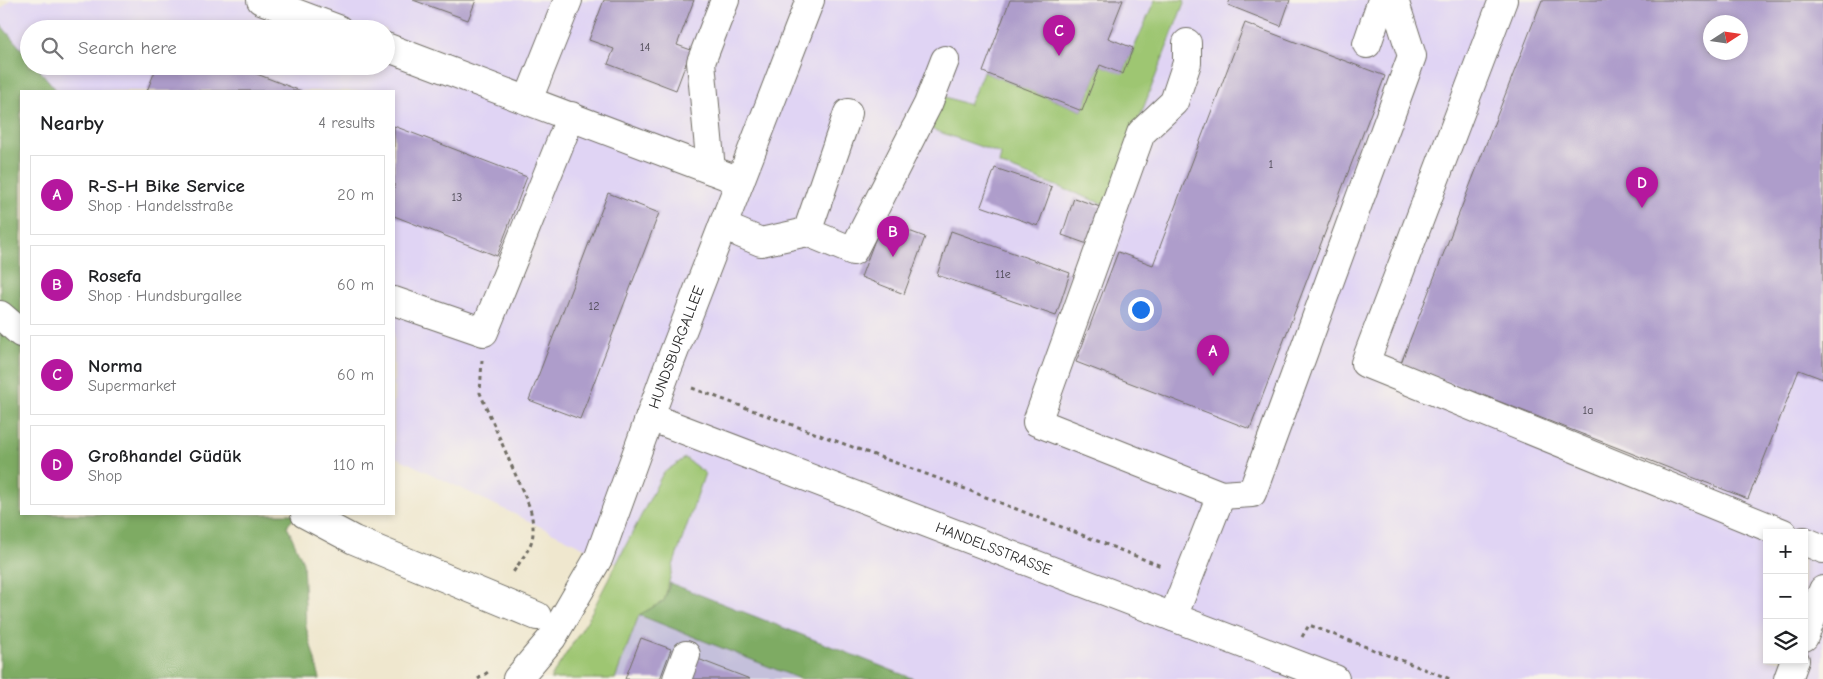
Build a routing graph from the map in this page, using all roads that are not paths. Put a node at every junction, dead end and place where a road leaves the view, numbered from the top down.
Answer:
1 (261, 0) edge
2 (568, 0) edge
3 (725, 0) edge
4 (810, 0) edge
5 (1382, 0) edge
6 (1394, 0) edge
7 (1503, 0) edge
8 (314, 20) edge
9 (1187, 43) dead end
10 (1367, 44) dead end
11 (395, 50) edge
12 (945, 60) dead end
13 (528, 100) junction
14 (848, 113) dead end
15 (571, 116) junction
16 (711, 170) junction
17 (740, 181) junction
18 (723, 226) junction
19 (807, 232) junction
20 (395, 301) edge
21 (0, 316) edge
22 (20, 332) edge
23 (650, 417) junction
24 (1222, 495) junction
25 (307, 515) edge
26 (322, 515) edge
27 (1773, 529) edge
28 (354, 540) junction
29 (1808, 543) edge
30 (1823, 549) edge
31 (538, 616) dead end
32 (1174, 617) junction
33 (1794, 664) edge
34 (517, 679) edge
35 (1335, 679) edge
36 (1788, 679) edge

1 - 8 street
2 - 13 street
3 - 16 street
4 - 17 street, HUNDSBURGALLEE
5 - 10 street
6 - 24 street
7 - 27 street
9 - 24 street
11 - 13 street
12 - 19 street
13 - 15 street
14 - 19 street
15 - 16 street
15 - 20 street
16 - 17 street
17 - 18 street, HUNDSBURGALLEE
18 - 19 street
18 - 23 street, HUNDSBURGALLEE
21 - 22 street
23 - 32 street, HANDELSSTRASSE
23 - 34 street, HUNDSBURGALLEE
24 - 32 street
25 - 28 street
26 - 28 street
28 - 31 street
29 - 30 street
32 - 35 street, HANDELSSTRASSE
33 - 36 street

